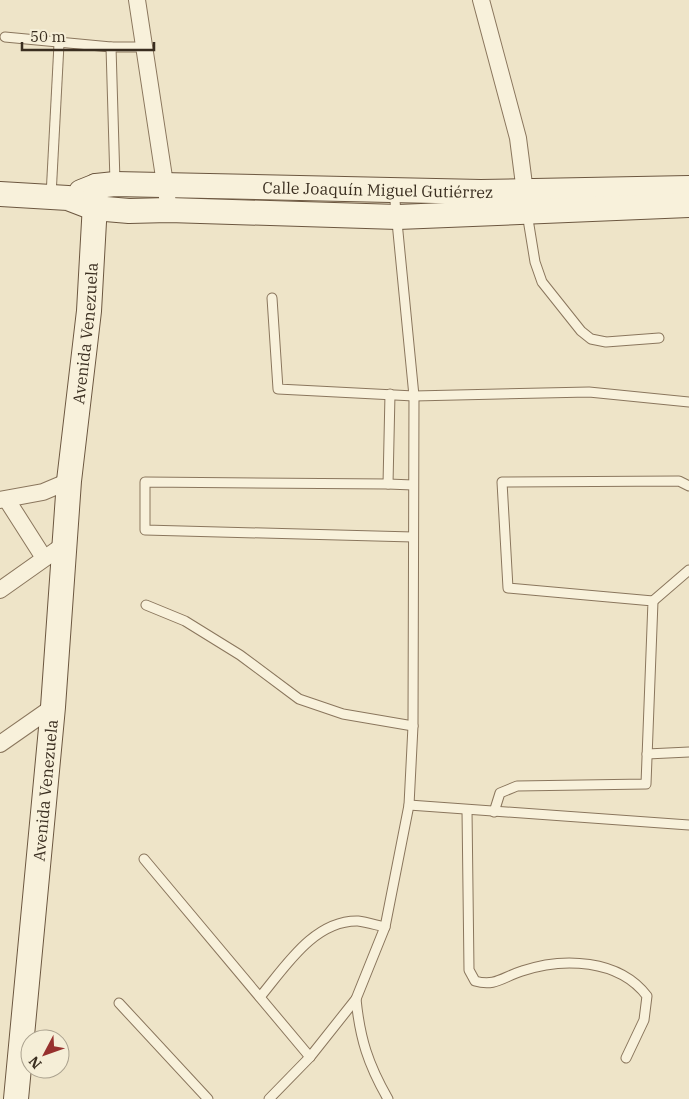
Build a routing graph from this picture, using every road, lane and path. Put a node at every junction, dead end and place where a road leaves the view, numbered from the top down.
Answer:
1 (137, 0) edge
2 (481, 0) edge
3 (5, 37) dead end
4 (59, 44) junction
5 (144, 47) junction
6 (111, 48) junction
7 (167, 185) junction
8 (394, 191) junction
9 (102, 193) junction
10 (0, 194) edge
11 (59, 197) junction
12 (679, 197) edge
13 (526, 202) junction
14 (169, 210) junction
15 (398, 217) junction
16 (272, 298) dead end
17 (659, 338) dead end
18 (390, 394) junction
19 (414, 396) junction
20 (689, 402) edge
21 (70, 482) junction
22 (388, 484) junction
23 (413, 485) junction
24 (689, 486) edge
25 (3, 500) edge
26 (413, 537) junction
27 (65, 544) junction
28 (44, 558) junction
29 (689, 570) edge
30 (0, 590) edge
31 (653, 601) junction
32 (146, 605) dead end
33 (53, 707) junction
34 (413, 726) junction
35 (0, 744) edge
36 (689, 752) edge
37 (647, 754) junction
38 (409, 805) junction
39 (467, 810) junction
40 (494, 812) junction
41 (689, 825) edge
42 (144, 859) dead end
43 (384, 927) junction
44 (260, 997) junction
45 (356, 999) junction
46 (118, 1003) dead end
47 (310, 1057) junction
48 (626, 1058) dead end
49 (16, 1099) edge
50 (208, 1099) edge
51 (269, 1099) edge
52 (388, 1099) edge

1 - 5 street
2 - 13 street
3 - 4 lane
4 - 6 lane
4 - 11 lane
5 - 6 lane
5 - 7 street
6 - 9 lane
7 - 8 main road, Calle Joaquín Miguel Gutiérrez
7 - 9 main road, Calle Joaquín Miguel Gutiérrez
7 - 14 street
8 - 13 main road, Calle Joaquín Miguel Gutiérrez
8 - 15 lane
9 - 11 main road, Calle Joaquín Miguel Gutiérrez
9 - 14 main road, Calle Joaquín Miguel Gutiérrez
9 - 21 main road, Avenida Venezuela
10 - 11 main road, Calle Joaquín Miguel Gutiérrez
12 - 13 main road, Calle Joaquín Miguel Gutiérrez
13 - 15 main road, Calle Joaquín Miguel Gutiérrez
13 - 17 lane
14 - 15 main road, Calle Joaquín Miguel Gutiérrez
15 - 19 lane
16 - 18 lane
18 - 19 lane
18 - 22 lane
19 - 20 lane
19 - 23 lane
21 - 25 street
21 - 27 main road, Avenida Venezuela
22 - 23 lane
22 - 26 lane
23 - 26 lane
24 - 31 lane
25 - 28 street
26 - 34 lane
27 - 28 street
27 - 33 main road, Avenida Venezuela
28 - 30 street
29 - 31 lane
31 - 37 lane
32 - 34 lane
33 - 35 street
33 - 49 main road, Avenida Venezuela
34 - 38 lane
36 - 37 lane
37 - 40 lane
38 - 39 lane
38 - 43 lane
39 - 40 lane
39 - 48 lane
40 - 41 lane
42 - 44 lane
43 - 44 lane
43 - 45 lane
44 - 47 lane
45 - 47 lane
45 - 52 lane
46 - 50 lane
47 - 51 lane

